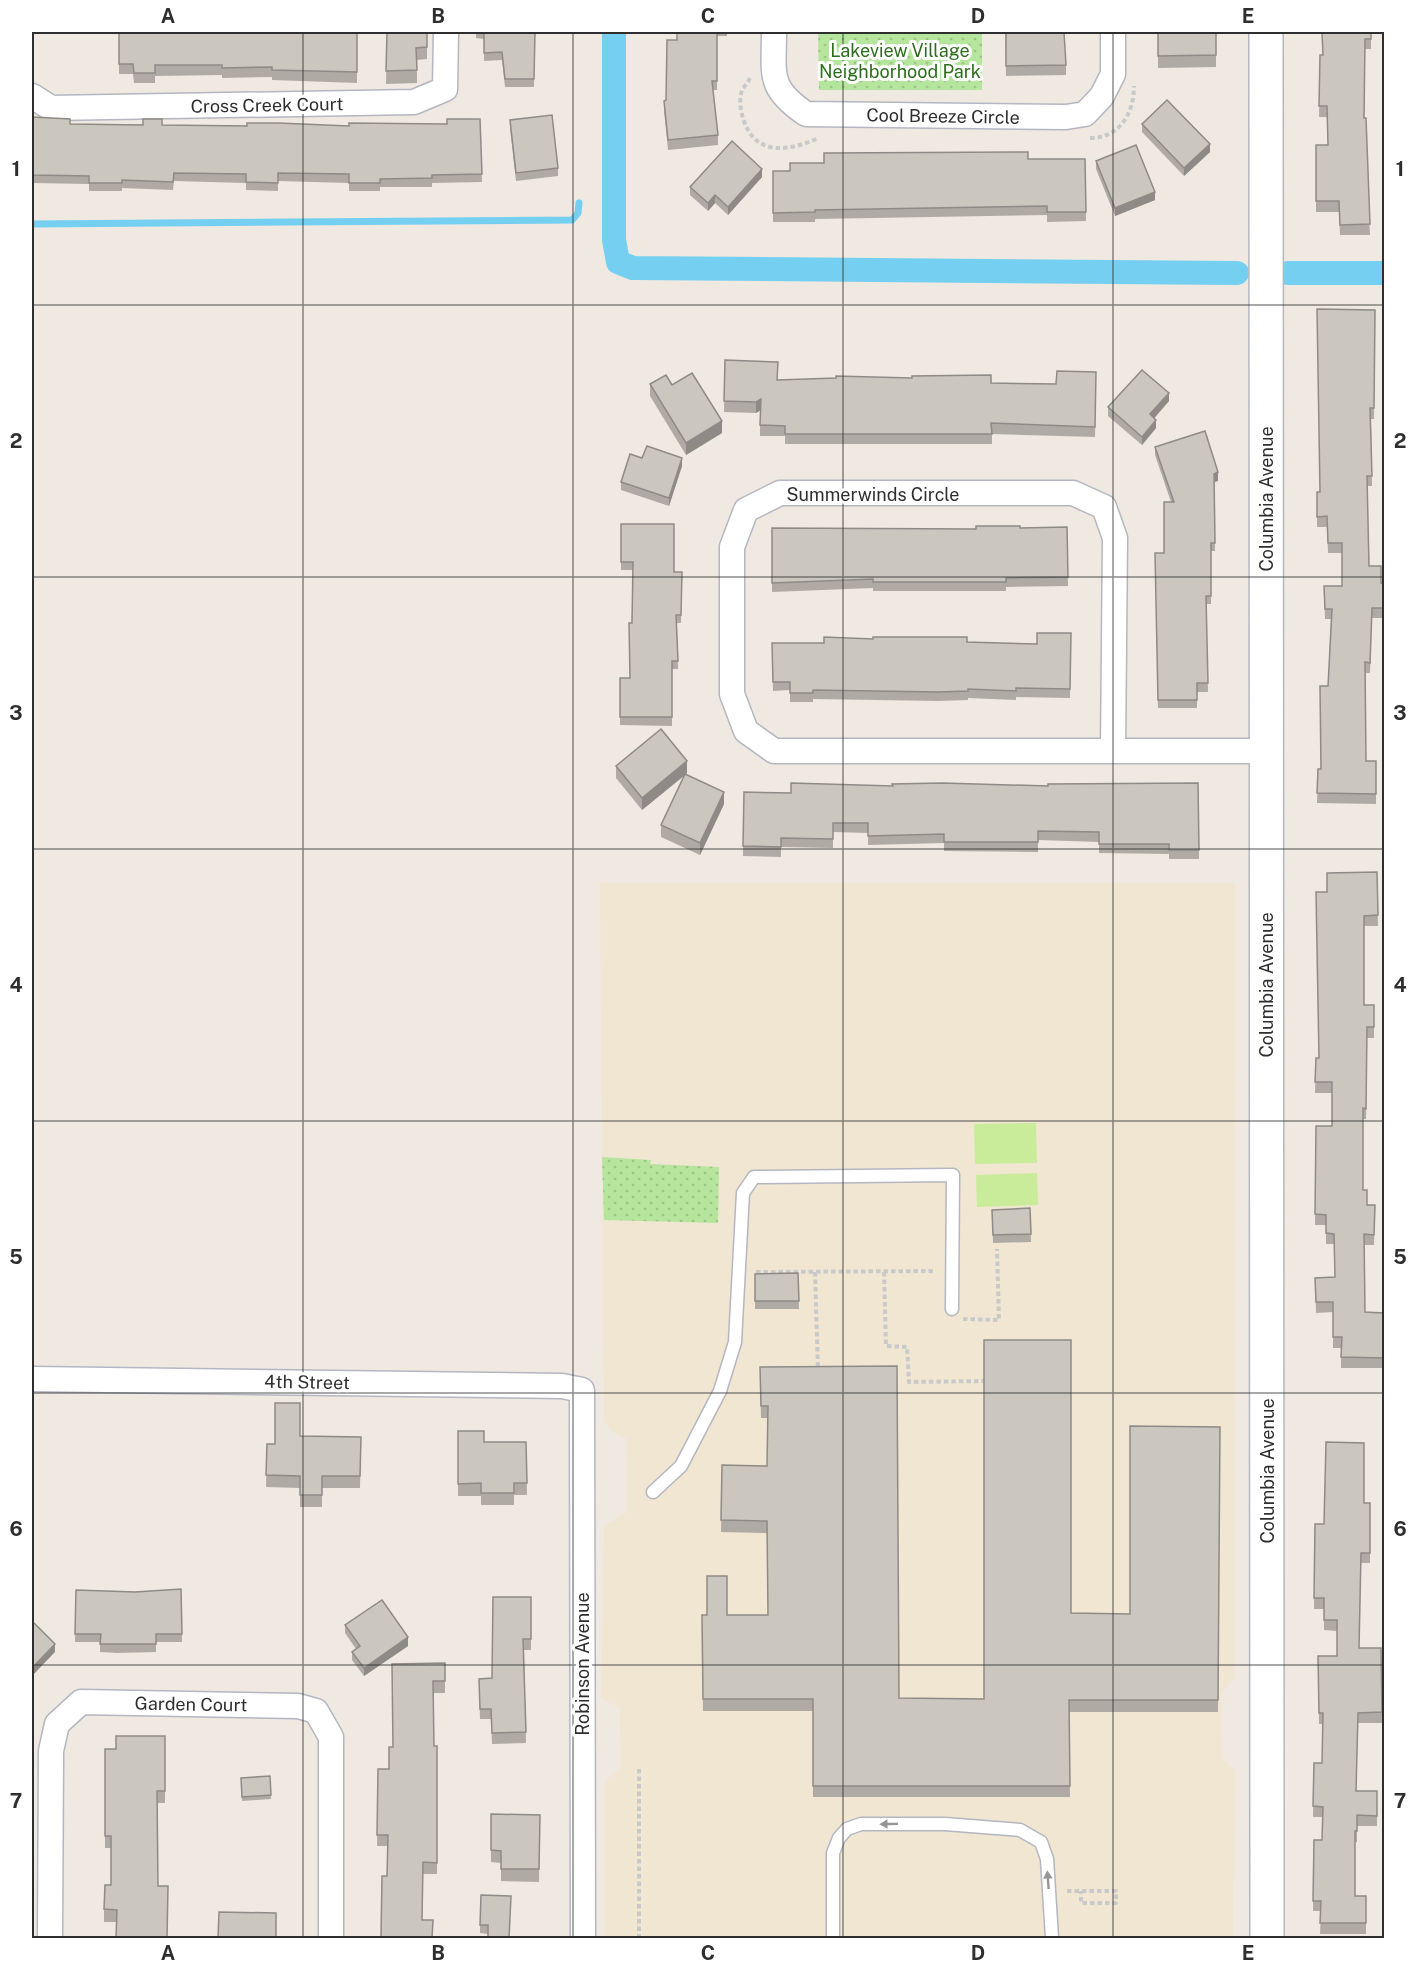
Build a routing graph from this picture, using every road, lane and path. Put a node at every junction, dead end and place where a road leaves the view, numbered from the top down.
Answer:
1 (446, 32) edge
2 (774, 32) edge
3 (1113, 32) edge
4 (1266, 32) edge
5 (32, 96) edge
6 (1113, 751) junction
7 (1265, 751) junction
8 (997, 1249) dead end
9 (934, 1271) dead end
10 (746, 1272) dead end
11 (815, 1272) junction
12 (884, 1272) junction
13 (954, 1314) joint
14 (818, 1377) edge
15 (32, 1379) edge
16 (984, 1381) edge
17 (582, 1390) joint
18 (653, 1492) dead end
19 (639, 1769) dead end
20 (1067, 1891) dead end
21 (1081, 1891) junction
22 (50, 1938) edge
23 (331, 1938) edge
24 (583, 1938) edge
25 (639, 1938) edge
26 (833, 1938) edge
27 (1052, 1938) edge
28 (1267, 1938) edge

1 - 5 street, Cross Creek Court
2 - 3 street, Cool Breeze Circle
4 - 7 street, Columbia Avenue
6 - 6 street, Summerwinds Circle
6 - 7 street, Summerwinds Circle
7 - 28 street, Columbia Avenue
8 - 13 path
9 - 12 path
10 - 11 path
11 - 12 path
11 - 14 path
12 - 16 path
13 - 18 lane
15 - 17 street, 4th Street
17 - 24 street, Robinson Avenue
19 - 25 path
20 - 21 path
21 - 21 path
22 - 23 street, Garden Court
27 -> 26 lane

